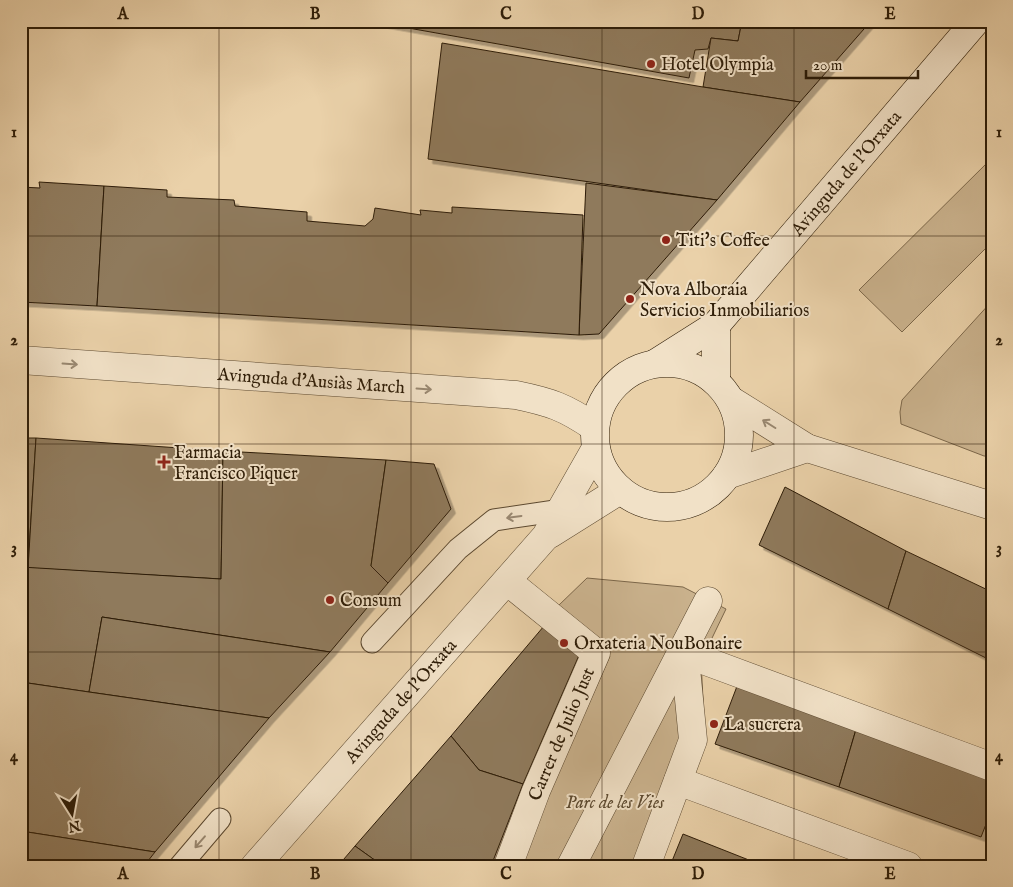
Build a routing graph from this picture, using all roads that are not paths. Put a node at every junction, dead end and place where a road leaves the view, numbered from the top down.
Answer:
1 (976, 21) edge
2 (716, 325) junction
3 (21, 360) edge
4 (656, 363) junction
5 (724, 391) junction
6 (595, 438) junction
7 (807, 448) junction
8 (728, 475) junction
9 (620, 490) junction
10 (992, 506) edge
11 (562, 510) junction
12 (546, 536) junction
13 (507, 581) junction
14 (708, 601) dead end
15 (372, 642) dead end
16 (684, 650) junction
17 (992, 767) edge
18 (678, 781) junction
19 (220, 819) dead end
20 (180, 866) edge
21 (255, 866) edge
22 (508, 866) edge
23 (571, 866) edge
24 (646, 866) edge
25 (908, 866) edge

1 - 2 street, Avinguda de l'Orxata
2 - 4 street, Avinguda de l'Orxata
2 - 5 street
3 -> 6 street, Avinguda d'Ausiàs March
4 - 5 street
4 - 6 street
7 -> 5 street
5 - 8 street
6 - 9 street
6 - 11 street, Avinguda de l'Orxata
7 - 8 street
7 - 10 street
8 - 9 street
9 - 12 street, Avinguda de l'Orxata
11 - 12 street, Avinguda de l'Orxata
11 -> 15 lane
12 - 13 street, Avinguda de l'Orxata
13 - 21 street, Avinguda de l'Orxata
13 - 22 street, Carrer de Julio Just
14 - 16 street
16 - 17 street
16 - 18 street
16 - 23 street
18 - 24 street
18 - 25 street
19 -> 20 lane

